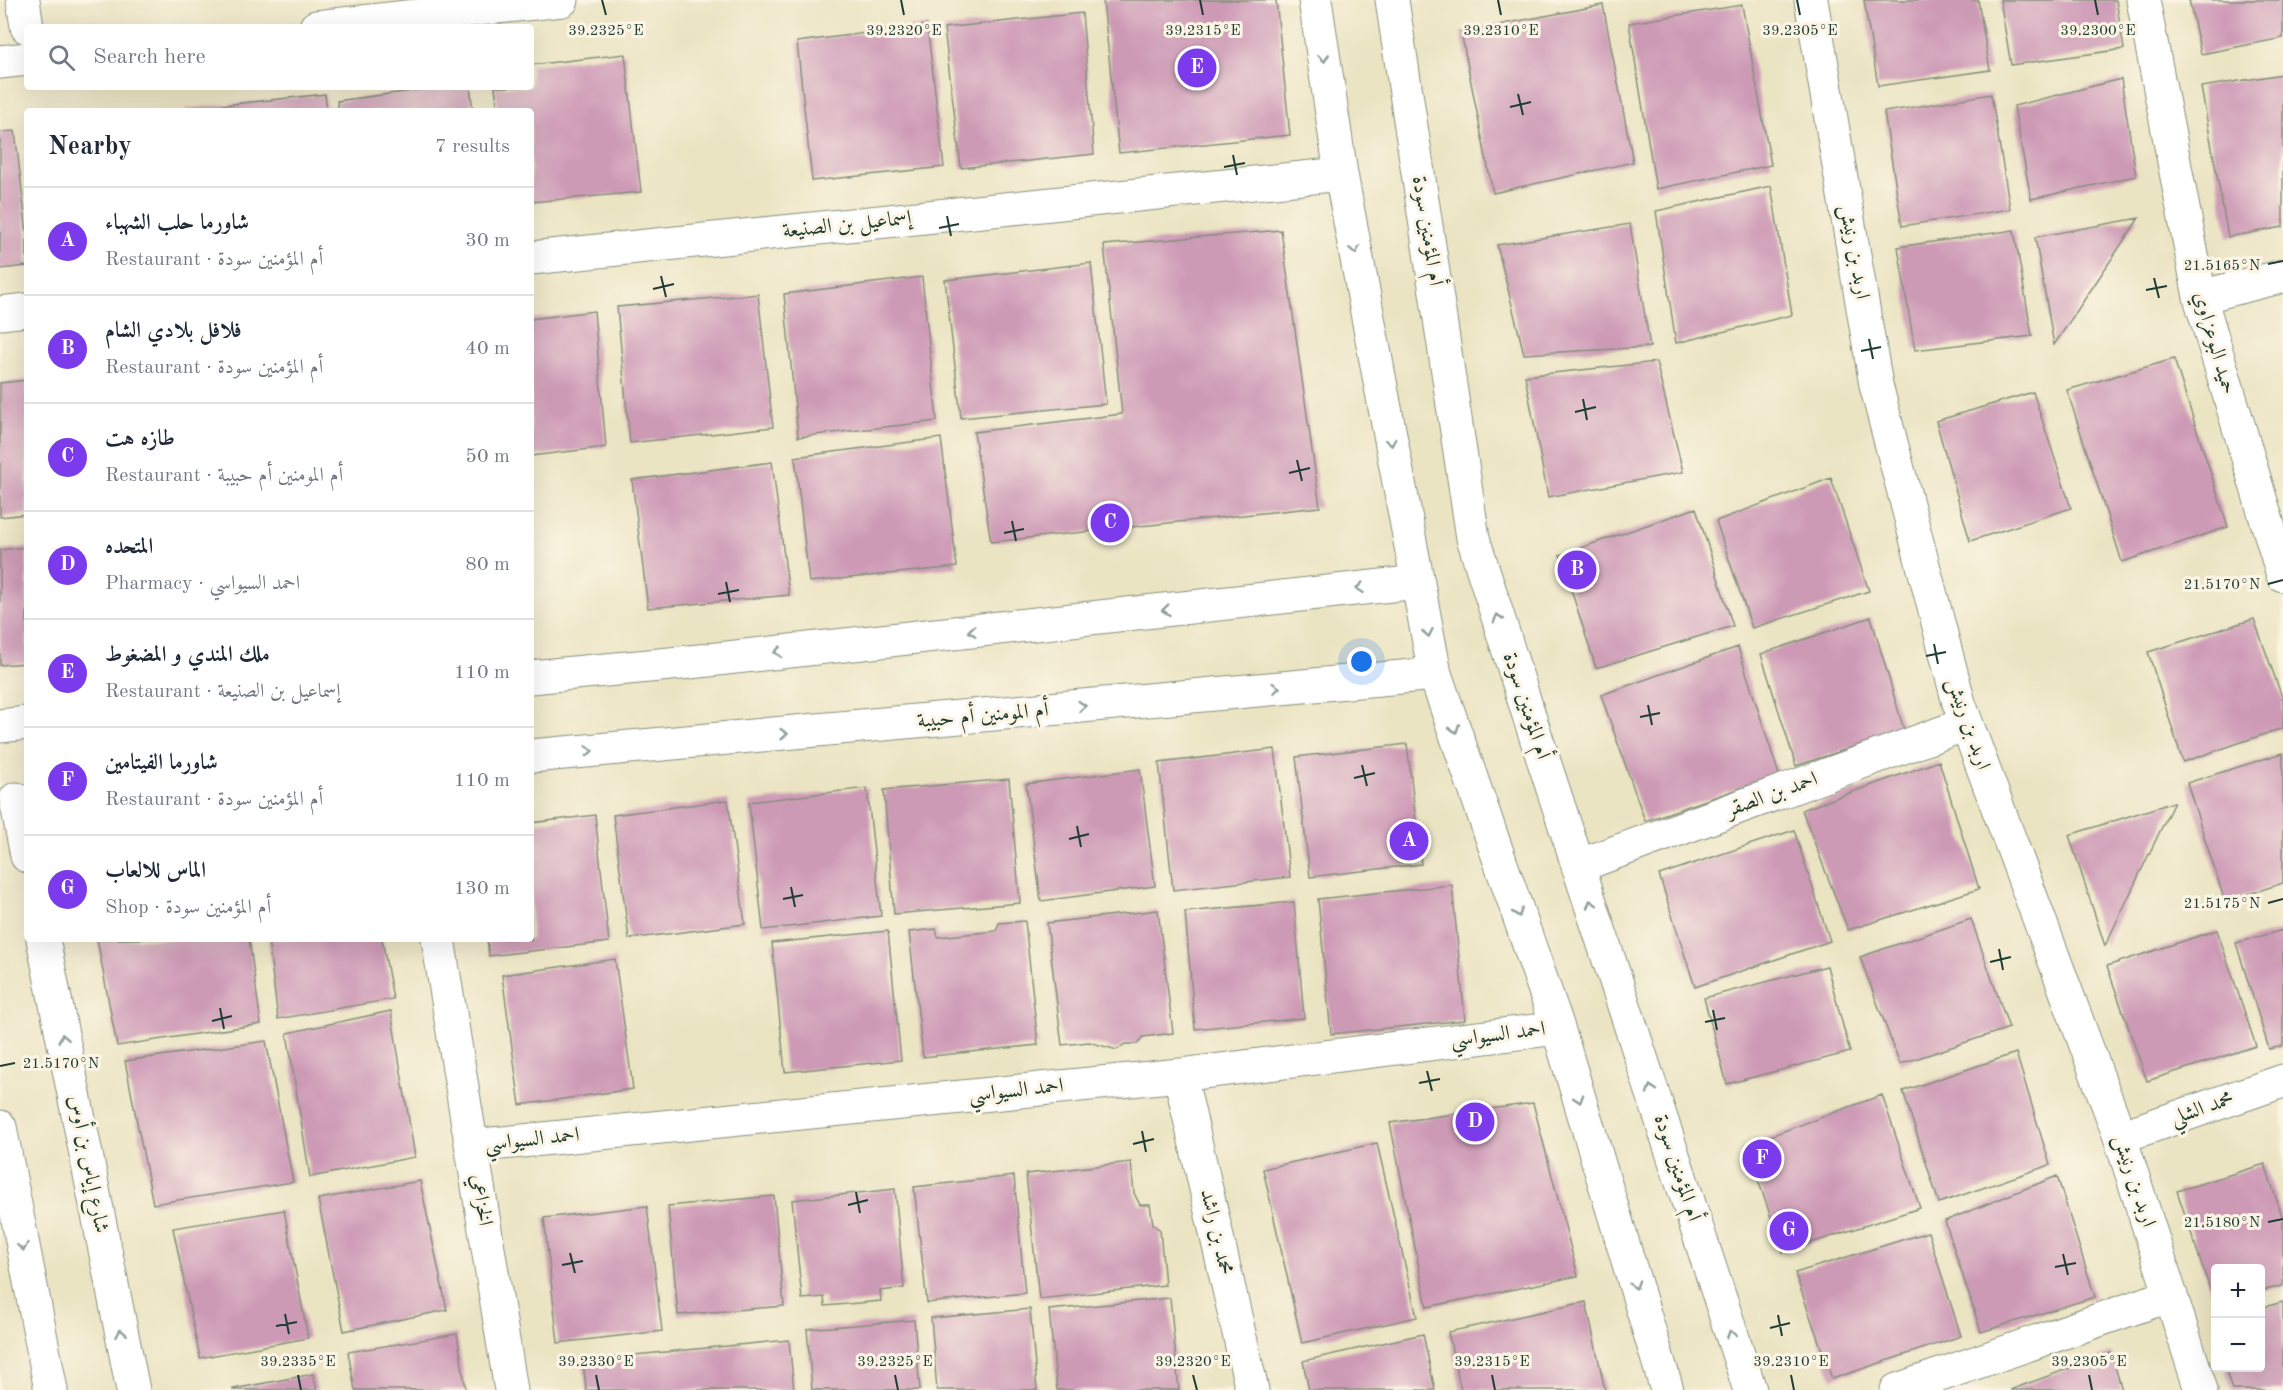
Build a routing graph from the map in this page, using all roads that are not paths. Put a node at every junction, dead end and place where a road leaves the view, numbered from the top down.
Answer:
1 (23, 0) edge
2 (562, 0) edge
3 (1315, 0) edge
4 (1811, 0) edge
5 (2143, 0) edge
6 (1401, 2) edge
7 (27, 24) edge
8 (343, 24) edge
9 (24, 59) edge
10 (0, 62) edge
11 (1341, 174) junction
12 (534, 258) edge
13 (2283, 276) edge
14 (2200, 297) junction
15 (24, 310) edge
16 (0, 313) edge
17 (2283, 575) edge
18 (1418, 582) junction
19 (1435, 674) junction
20 (534, 677) edge
21 (24, 723) edge
22 (1966, 724) junction
23 (0, 726) edge
24 (534, 756) edge
25 (14, 799) edge
26 (24, 843) edge
27 (1578, 866) junction
28 (45, 942) edge
29 (438, 942) edge
30 (1558, 1028) junction
31 (1180, 1075) junction
32 (2283, 1081) edge
33 (0, 1127) edge
34 (2120, 1137) junction
35 (472, 1146) junction
36 (2171, 1295) junction
37 (51, 1390) edge
38 (133, 1390) edge
39 (511, 1390) edge
40 (1252, 1390) edge
41 (1667, 1390) edge
42 (1750, 1390) edge
43 (1897, 1390) edge
44 (2201, 1390) edge

1 - 7 street
2 - 8 street
3 -> 11 street
4 - 22 street, اربد بن رنيش
5 - 14 street, حميد البوعزاوي
27 -> 6 street, أم المؤمنين سودة
9 - 10 street
11 - 12 street, إسماعيل بن الصنيعة
11 -> 18 street
13 - 14 street
14 - 17 street, حميد البوعزاوي
15 - 16 street
18 -> 19 street
18 -> 20 street
24 -> 19 street, أم المومنين أم حبيبة
19 -> 30 street
21 - 23 street
22 - 27 street, احمد بن الصقر
22 - 34 street, اربد بن رنيش
25 - 26 street
42 -> 27 street, أم المؤمنين سودة
38 -> 28 street, شارع إياس بن أوس
29 - 35 street, الخزاعي
30 - 31 street, احمد السيواسي
30 -> 41 street
31 - 35 street, احمد السيواسي
31 - 40 street, محمد بن راشد
32 - 34 street, محمد الشلي
33 -> 37 street
34 - 36 street, اربد بن رنيش
35 - 39 street, الخزاعي
36 - 43 street
36 - 44 street, اربد بن رنيش

